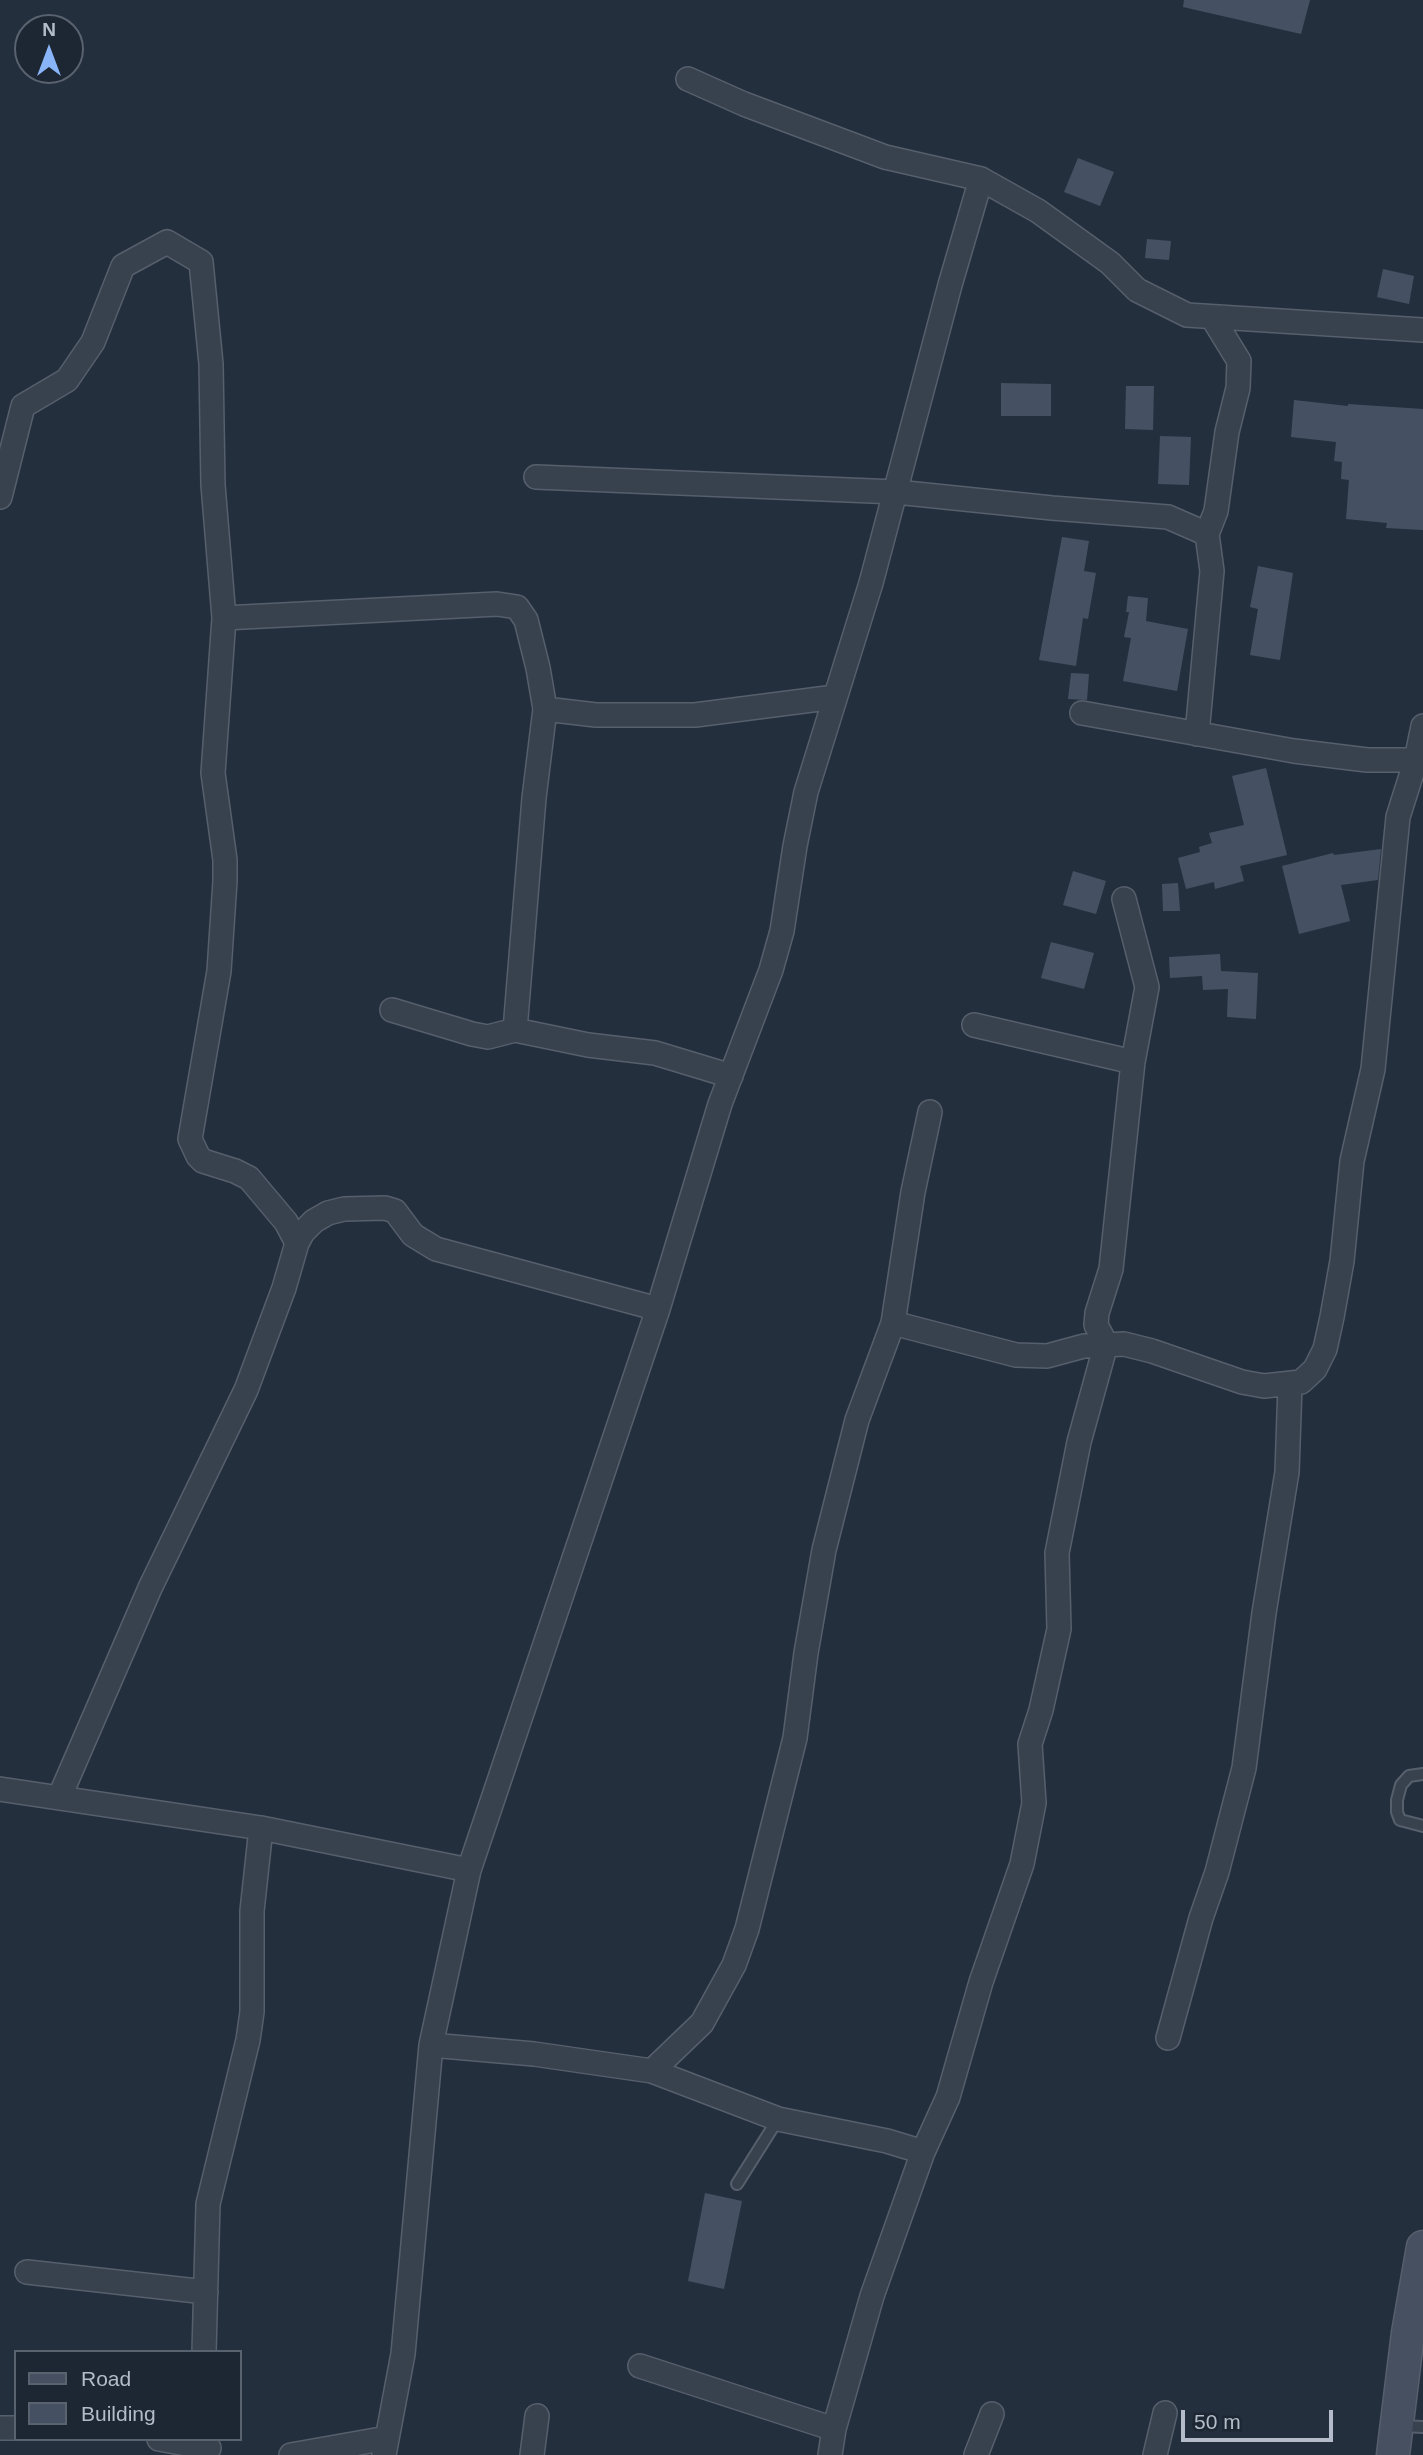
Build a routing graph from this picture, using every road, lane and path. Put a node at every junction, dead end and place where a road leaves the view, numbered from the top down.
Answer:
1 (688, 79) dead end
2 (981, 179) junction
3 (1212, 317) junction
4 (1423, 330) edge
5 (536, 477) dead end
6 (896, 492) junction
7 (0, 497) edge
8 (1208, 534) junction
9 (224, 618) junction
10 (835, 697) junction
11 (545, 709) junction
12 (1082, 713) dead end
13 (1423, 726) edge
14 (1197, 734) junction
15 (1420, 759) edge
16 (1124, 899) dead end
17 (391, 1010) dead end
18 (974, 1025) dead end
19 (515, 1030) junction
20 (1133, 1062) junction
21 (731, 1076) junction
22 (930, 1112) dead end
23 (297, 1243) junction
24 (657, 1309) junction
25 (893, 1323) junction
26 (1106, 1344) junction
27 (1290, 1385) junction
28 (1423, 1774) edge
29 (0, 1789) edge
30 (60, 1796) junction
31 (1423, 1826) edge
32 (261, 1828) junction
33 (469, 1870) junction
34 (1168, 2038) dead end
35 (431, 2045) junction
36 (652, 2071) junction
37 (778, 2119) junction
38 (923, 2152) junction
39 (737, 2184) dead end
40 (1423, 2248) edge
41 (27, 2272) dead end
42 (1419, 2286) edge
43 (206, 2292) junction
44 (1415, 2335) edge
45 (204, 2350) edge
46 (640, 2366) dead end
47 (1165, 2413) dead end
48 (992, 2414) dead end
49 (537, 2416) dead end
50 (834, 2429) junction
51 (1404, 2436) edge
52 (172, 2441) edge
53 (386, 2446) edge
54 (209, 2447) edge
55 (291, 2455) edge
56 (533, 2455) edge
57 (830, 2455) edge
58 (976, 2455) edge
59 (1155, 2455) edge

1 - 2 street
2 - 3 street
2 - 6 street
3 - 4 street
3 - 8 street
5 - 6 street
6 - 8 street
6 - 10 street
7 - 9 street
8 - 14 street
9 - 11 street
9 - 23 street
10 - 11 street
10 - 21 street
11 - 19 street
12 - 14 street
13 - 15 street
14 - 15 street
15 - 27 street
16 - 20 street
17 - 19 street
18 - 20 street
19 - 21 street
20 - 26 street
21 - 24 street
22 - 25 street
23 - 24 street
23 - 30 street
24 - 33 street
25 - 26 street
25 - 36 street
26 - 27 street
26 - 38 street
27 - 34 street
28 - 31 lane
29 - 30 street
30 - 32 street
32 - 33 street
32 - 43 street
33 - 35 street
35 - 36 street
35 - 53 street
36 - 37 street
37 - 38 street
37 - 39 lane
38 - 50 street
40 - 42 main road
41 - 43 street
42 - 44 main road
43 - 45 street
44 - 51 main road
46 - 50 street
47 - 59 street
48 - 58 street
49 - 56 street
50 - 57 street
52 - 54 street
53 - 55 street

